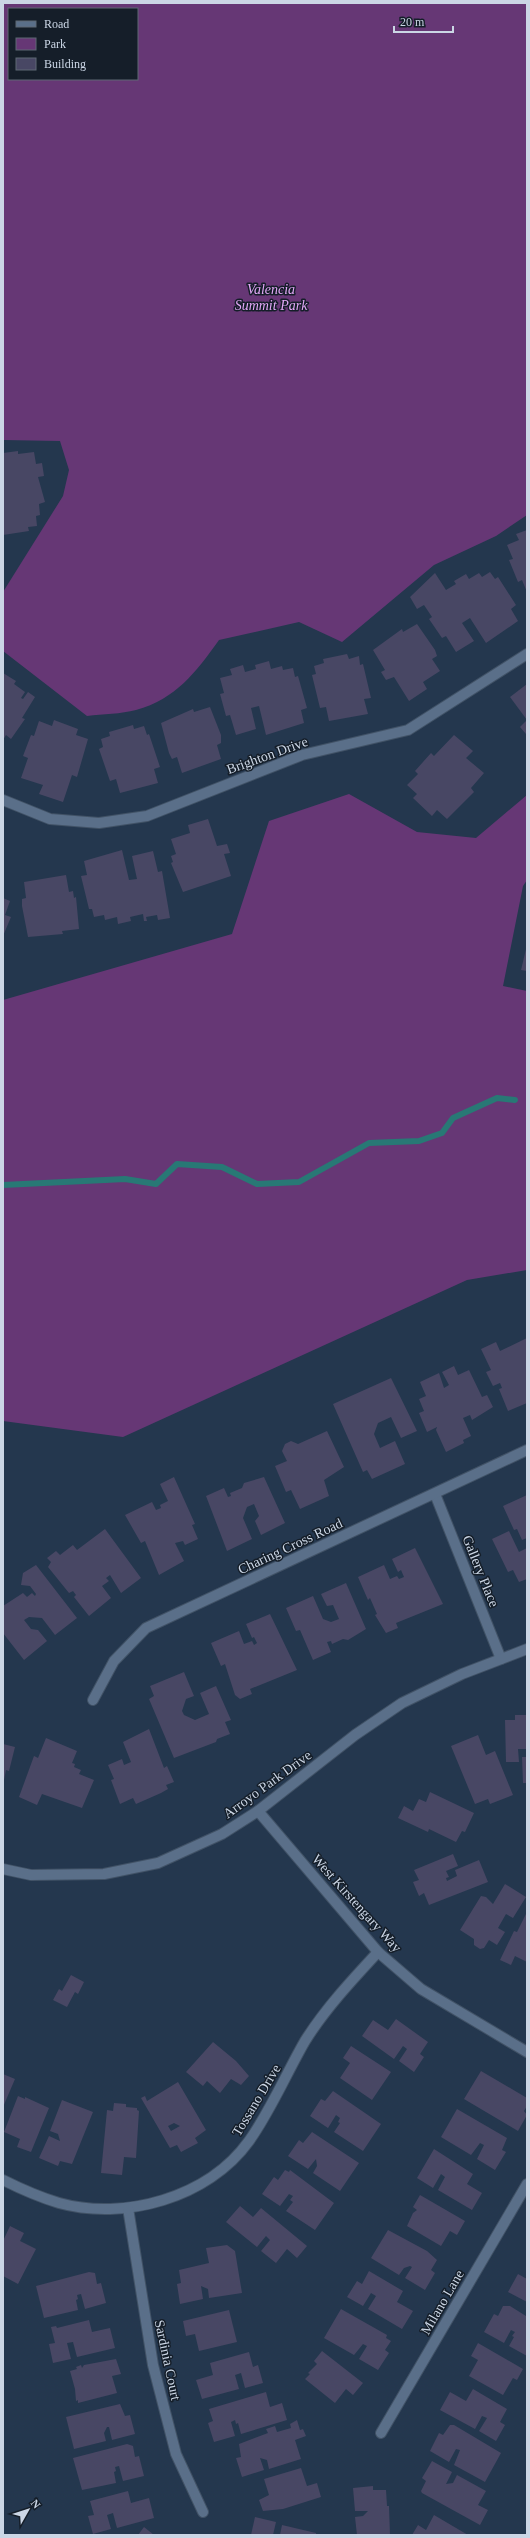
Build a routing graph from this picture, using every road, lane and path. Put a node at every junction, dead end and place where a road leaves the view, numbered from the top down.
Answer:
1 (527, 654) edge
2 (3, 800) edge
3 (527, 1450) edge
4 (435, 1494) junction
5 (527, 1649) edge
6 (501, 1659) junction
7 (93, 1700) dead end
8 (258, 1811) junction
9 (3, 1869) edge
10 (378, 1952) junction
11 (527, 2052) edge
12 (3, 2180) edge
13 (527, 2184) edge
14 (128, 2208) junction
15 (381, 2433) dead end
16 (204, 2512) dead end

1 - 2 street, Brighton Drive
3 - 4 street, Charing Cross Road
4 - 6 street, Gallery Place
4 - 7 street, Charing Cross Road
5 - 6 street, Arroyo Park Drive
6 - 8 street, Arroyo Park Drive
8 - 9 street, Arroyo Park Drive
8 - 10 street, West Kirstengary Way
10 - 11 street, West Kirstengary Way
10 - 14 street, Tossano Drive
12 - 14 street, Tossano Drive
13 - 15 street, Milano Lane
14 - 16 street, Sardinia Court

